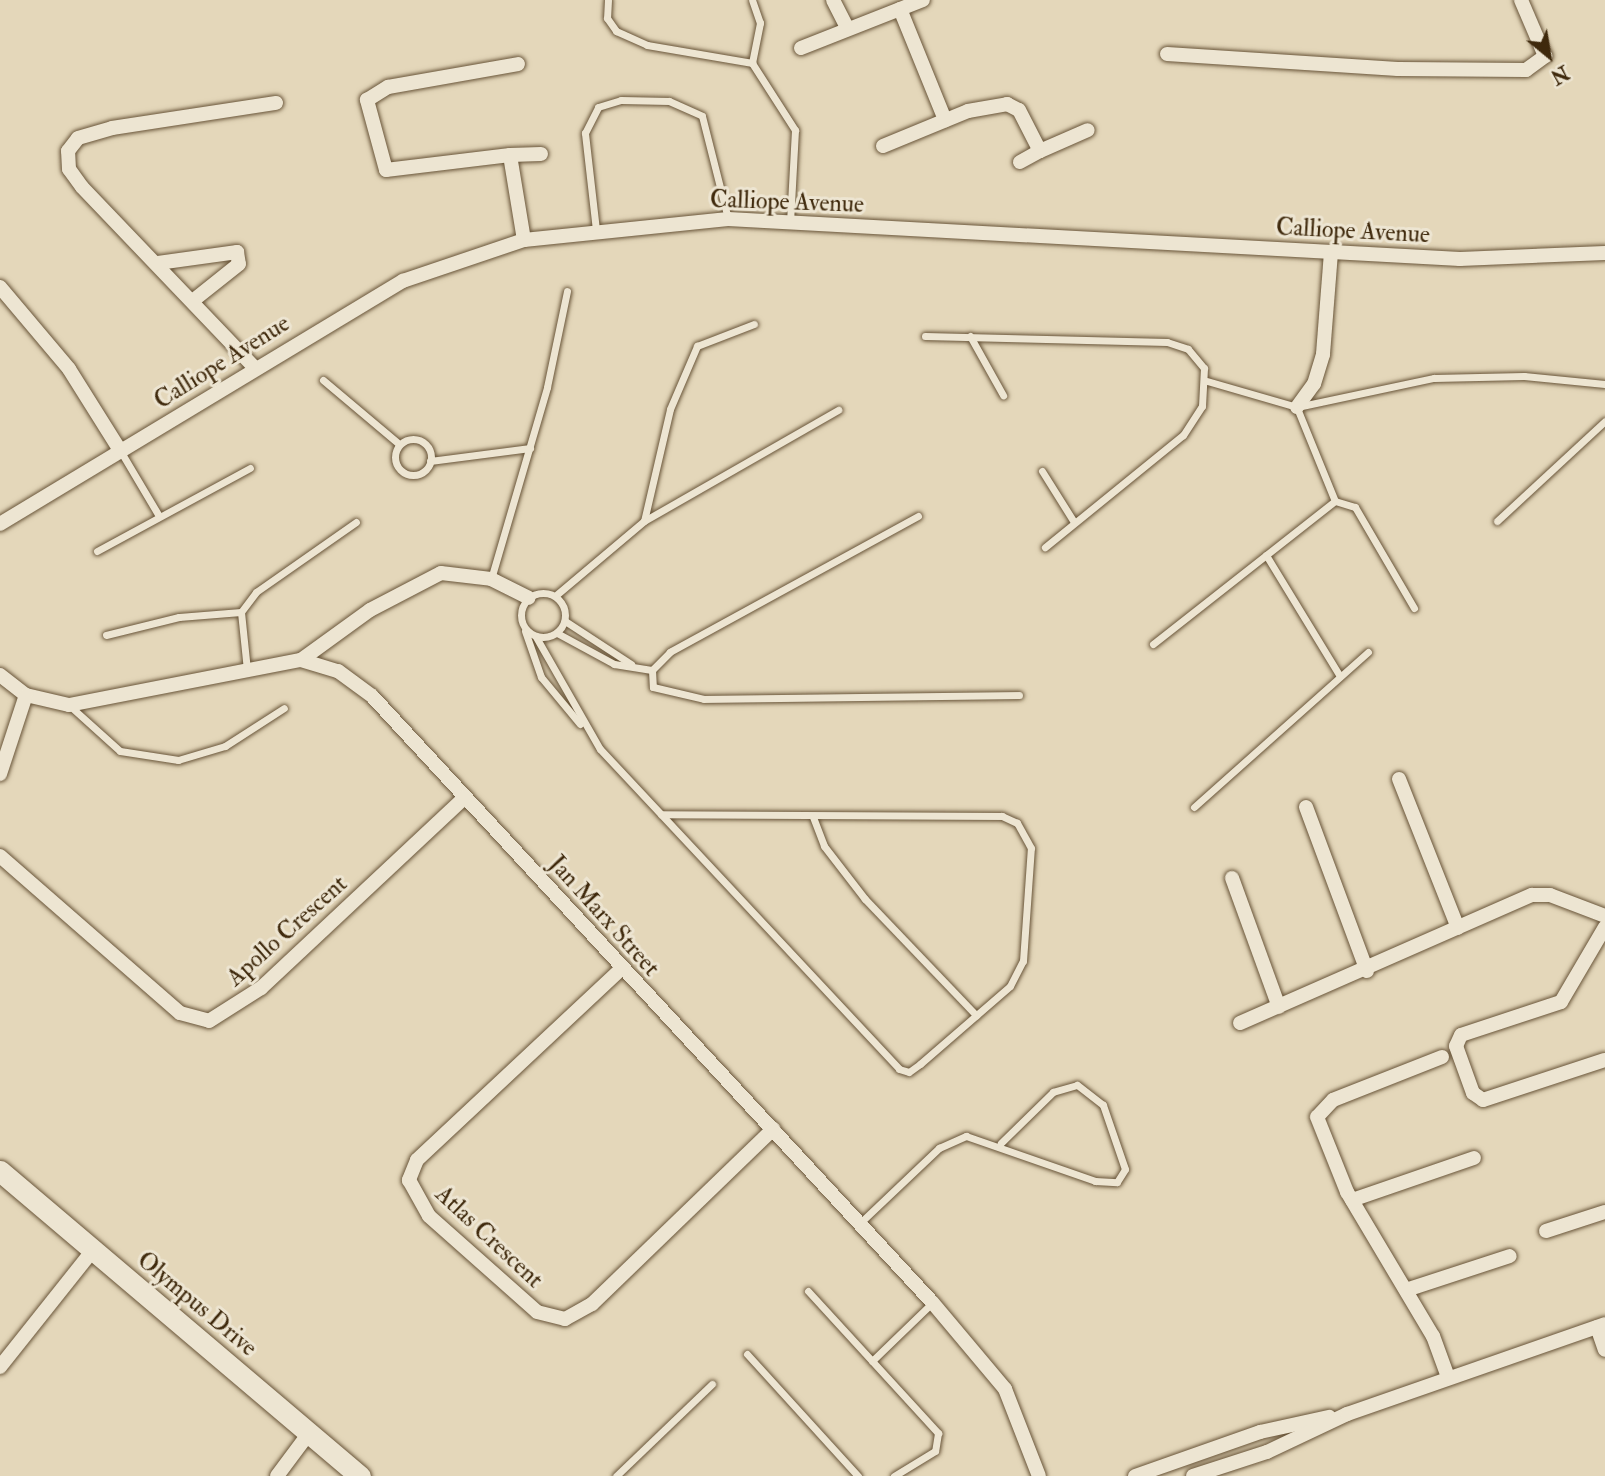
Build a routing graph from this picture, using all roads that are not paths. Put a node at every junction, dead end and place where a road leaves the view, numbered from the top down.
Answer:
1 (608, 0) edge
2 (752, 0) edge
3 (833, 0) edge
4 (923, 0) edge
5 (1521, 0) edge
6 (900, 9) junction
7 (847, 26) junction
8 (801, 48) dead end
9 (1167, 54) dead end
10 (752, 63) junction
11 (518, 64) dead end
12 (276, 103) dead end
13 (945, 120) junction
14 (1088, 130) dead end
15 (883, 146) dead end
16 (1040, 151) junction
17 (541, 154) dead end
18 (510, 155) junction
19 (1020, 162) dead end
20 (728, 219) junction
21 (790, 223) junction
22 (596, 230) junction
23 (524, 240) junction
24 (1331, 253) junction
25 (1605, 253) edge
26 (158, 263) junction
27 (0, 287) edge
28 (567, 291) dead end
29 (195, 299) junction
30 (754, 324) dead end
31 (925, 336) dead end
32 (970, 336) junction
33 (254, 367) junction
34 (323, 380) dead end
35 (1207, 381) junction
36 (1605, 384) edge
37 (1003, 395) dead end
38 (1297, 407) junction
39 (838, 410) dead end
40 (1605, 421) edge
41 (400, 444) junction
42 (530, 448) junction
43 (121, 452) junction
44 (430, 461) junction
45 (250, 468) dead end
46 (1042, 471) dead end
47 (1335, 501) junction
48 (159, 516) junction
49 (918, 516) dead end
50 (644, 521) junction
51 (1497, 521) dead end
52 (356, 522) dead end
53 (1074, 522) junction
54 (0, 524) edge
55 (1045, 547) dead end
56 (97, 551) dead end
57 (1266, 555) junction
58 (491, 579) junction
59 (555, 596) junction
60 (529, 598) junction
61 (1414, 608) dead end
62 (241, 612) junction
63 (565, 621) junction
64 (525, 628) junction
65 (557, 633) junction
66 (106, 635) dead end
67 (536, 637) junction
68 (1153, 644) dead end
69 (1368, 652) dead end
70 (301, 660) junction
71 (632, 665) junction
72 (652, 670) junction
73 (247, 671) junction
74 (0, 675) edge
75 (1340, 676) junction
76 (26, 695) junction
77 (1018, 695) dead end
78 (69, 705) junction
79 (284, 708) dead end
80 (583, 726) junction
81 (0, 774) edge
82 (1399, 779) dead end
83 (465, 797) junction
84 (1194, 807) dead end
85 (1306, 807) dead end
86 (661, 814) junction
87 (813, 817) junction
88 (0, 856) edge
89 (1232, 878) dead end
90 (1605, 916) edge
91 (1605, 927) edge
92 (1458, 928) junction
93 (620, 970) junction
94 (1367, 971) junction
95 (1279, 1007) junction
96 (976, 1015) junction
97 (1240, 1023) dead end
98 (1442, 1057) dead end
99 (1605, 1060) edge
100 (774, 1129) junction
101 (1001, 1143) junction
102 (1474, 1158) dead end
103 (0, 1171) edge
104 (1352, 1200) junction
105 (1605, 1212) edge
106 (861, 1222) junction
107 (1546, 1231) dead end
108 (93, 1250) junction
109 (1510, 1256) dead end
110 (1406, 1290) junction
111 (808, 1291) dead end
112 (932, 1302) junction
113 (1601, 1326) edge
114 (1605, 1350) edge
115 (747, 1354) dead end
116 (872, 1362) junction
117 (0, 1367) edge
118 (1448, 1377) junction
119 (712, 1384) dead end
120 (1347, 1414) junction
121 (309, 1433) junction
122 (277, 1476) edge
123 (360, 1476) edge
124 (616, 1476) edge
125 (859, 1476) edge
126 (894, 1476) edge
127 (1039, 1476) edge
128 (1135, 1476) edge
129 (1193, 1476) edge

1 - 10 lane
2 - 10 lane
3 - 7 street
4 - 6 street
5 - 9 street
6 - 7 street
6 - 13 street
7 - 8 street
10 - 21 lane
11 - 18 street
12 - 26 street
13 - 15 street
13 - 16 street
14 - 16 street
16 - 19 street
17 - 18 street
18 - 23 street
20 - 21 street, Calliope Avenue
20 - 22 street, Calliope Avenue
20 - 22 lane
21 - 24 street, Calliope Avenue
22 - 23 street, Calliope Avenue
23 - 33 street, Calliope Avenue
24 - 25 street, Calliope Avenue
24 - 38 street
26 - 29 street
26 - 29 street
27 - 43 street
28 - 42 lane
29 - 33 street
30 - 50 lane
31 - 32 lane
32 - 35 lane
32 - 37 lane
33 - 43 street, Calliope Avenue
34 - 41 lane
35 - 38 lane
35 - 53 lane
36 - 38 lane
38 - 47 lane
39 - 50 lane
40 - 51 lane
41 - 44 lane
41 - 44 lane
42 - 44 lane
42 - 58 lane
43 - 48 lane
43 - 54 street, Calliope Avenue
45 - 48 lane
46 - 53 lane
47 - 57 lane
47 - 61 lane
48 - 56 lane
49 - 72 lane
50 - 59 lane
52 - 62 lane
53 - 55 lane
57 - 68 lane
57 - 75 lane
58 - 60 street
58 - 70 street
59 - 60 lane
59 - 63 lane
60 - 64 lane
62 - 66 lane
62 - 73 lane
63 - 65 lane
63 - 71 lane
64 - 67 lane
64 - 80 lane
65 - 67 lane
65 - 71 lane
67 - 80 lane
69 - 75 lane
70 - 73 street, Jan Marx Street
70 - 83 street, Jan Marx Street
71 - 72 lane
72 - 77 lane
73 - 78 street, Jan Marx Street
74 - 76 street, Jan Marx Street
75 - 84 lane
76 - 78 street, Jan Marx Street
76 - 81 street
78 - 79 lane
80 - 86 lane
82 - 92 street
83 - 88 street, Apollo Crescent
83 - 93 street, Jan Marx Street
85 - 94 street
86 - 87 lane
86 - 96 lane
87 - 96 lane
87 - 96 lane
89 - 95 street
90 - 92 street
91 - 99 street
92 - 94 street
93 - 100 street, Jan Marx Street
93 - 100 street, Atlas Crescent
94 - 95 street
95 - 97 street
98 - 104 street
100 - 106 street, Jan Marx Street
101 - 101 lane
101 - 106 lane
102 - 104 street
103 - 108 street, Olympus Drive
104 - 110 street
105 - 107 street
106 - 112 street, Jan Marx Street
108 - 117 street
108 - 121 street, Olympus Drive
109 - 110 street
110 - 118 street
111 - 116 lane
112 - 116 lane
112 - 127 street, Jan Marx Street
113 - 114 street
113 - 118 street
115 - 125 lane
116 - 126 lane
118 - 120 street
119 - 124 lane
120 - 128 street
120 - 129 street
121 - 122 street
121 - 123 street, Olympus Drive

